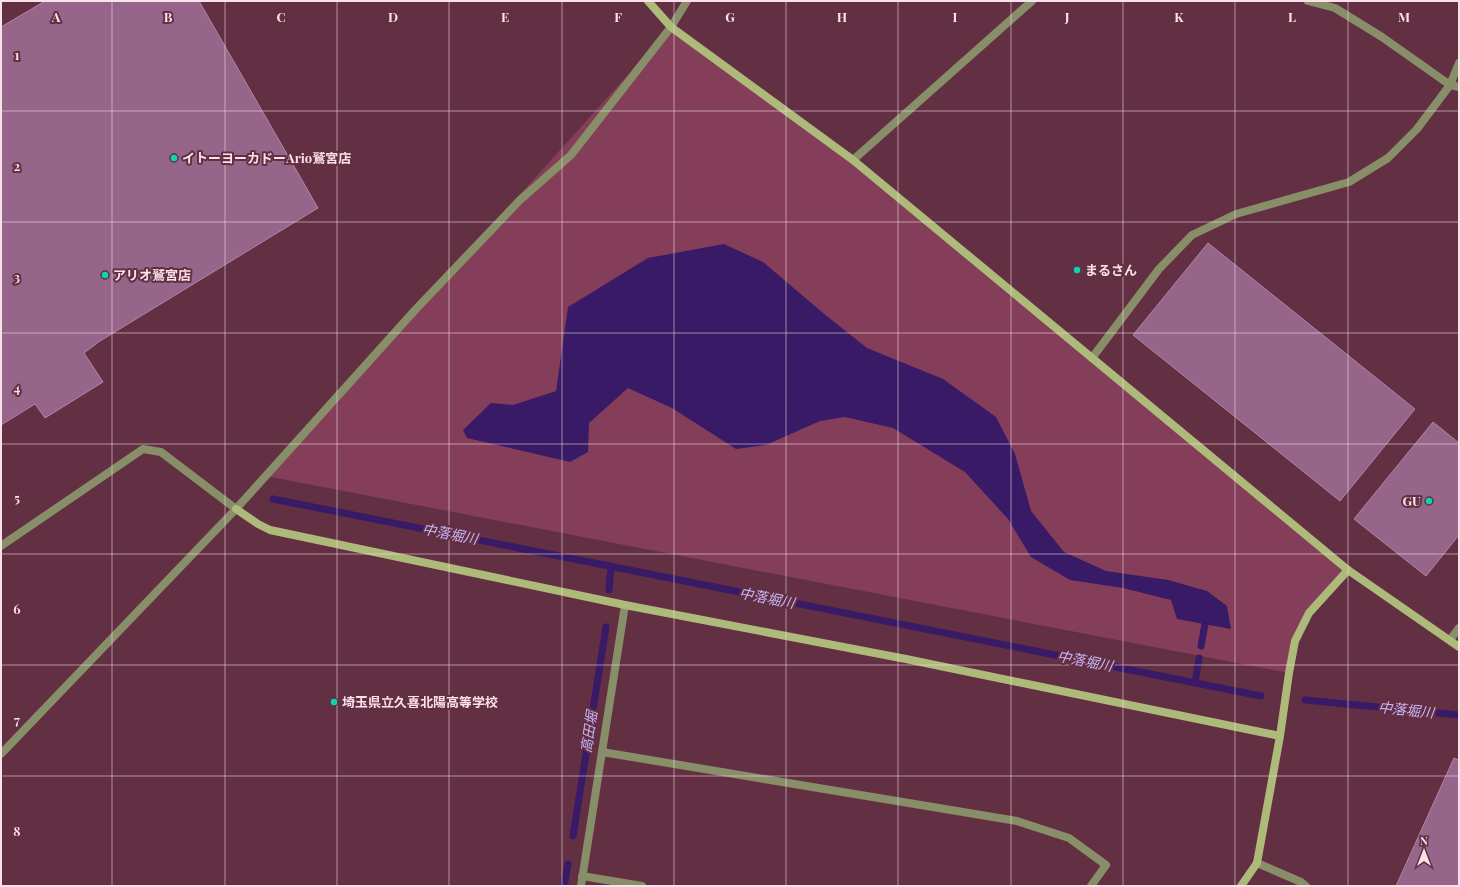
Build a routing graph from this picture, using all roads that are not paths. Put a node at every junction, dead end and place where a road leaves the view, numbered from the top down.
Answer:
1 (648, 1) edge
2 (687, 1) edge
3 (1032, 1) edge
4 (1308, 1) edge
5 (672, 27) junction
6 (1459, 63) edge
7 (1450, 85) junction
8 (1459, 87) edge
9 (853, 160) junction
10 (1092, 358) junction
11 (236, 509) junction
12 (1, 546) edge
13 (1348, 570) junction
14 (625, 605) junction
15 (1459, 628) edge
16 (1450, 640) junction
17 (1459, 647) edge
18 (1280, 736) junction
19 (602, 752) junction
20 (1, 754) edge
21 (1258, 863) junction
22 (582, 876) junction
23 (581, 886) edge
24 (642, 886) edge
25 (1091, 886) edge
26 (1241, 886) edge
27 (1306, 886) edge

1 - 5 street
2 - 5 street
3 - 9 street
4 - 7 street
5 - 9 street
5 - 11 street
6 - 7 street
7 - 8 street
7 - 10 street
9 - 10 street
10 - 13 street
11 - 12 street
11 - 14 street
11 - 20 street
13 - 16 street
13 - 18 street
14 - 18 street
14 - 19 street
15 - 16 street
16 - 17 street
18 - 21 street
19 - 22 street
19 - 25 street
21 - 26 street
21 - 27 street
22 - 23 street
22 - 24 street

